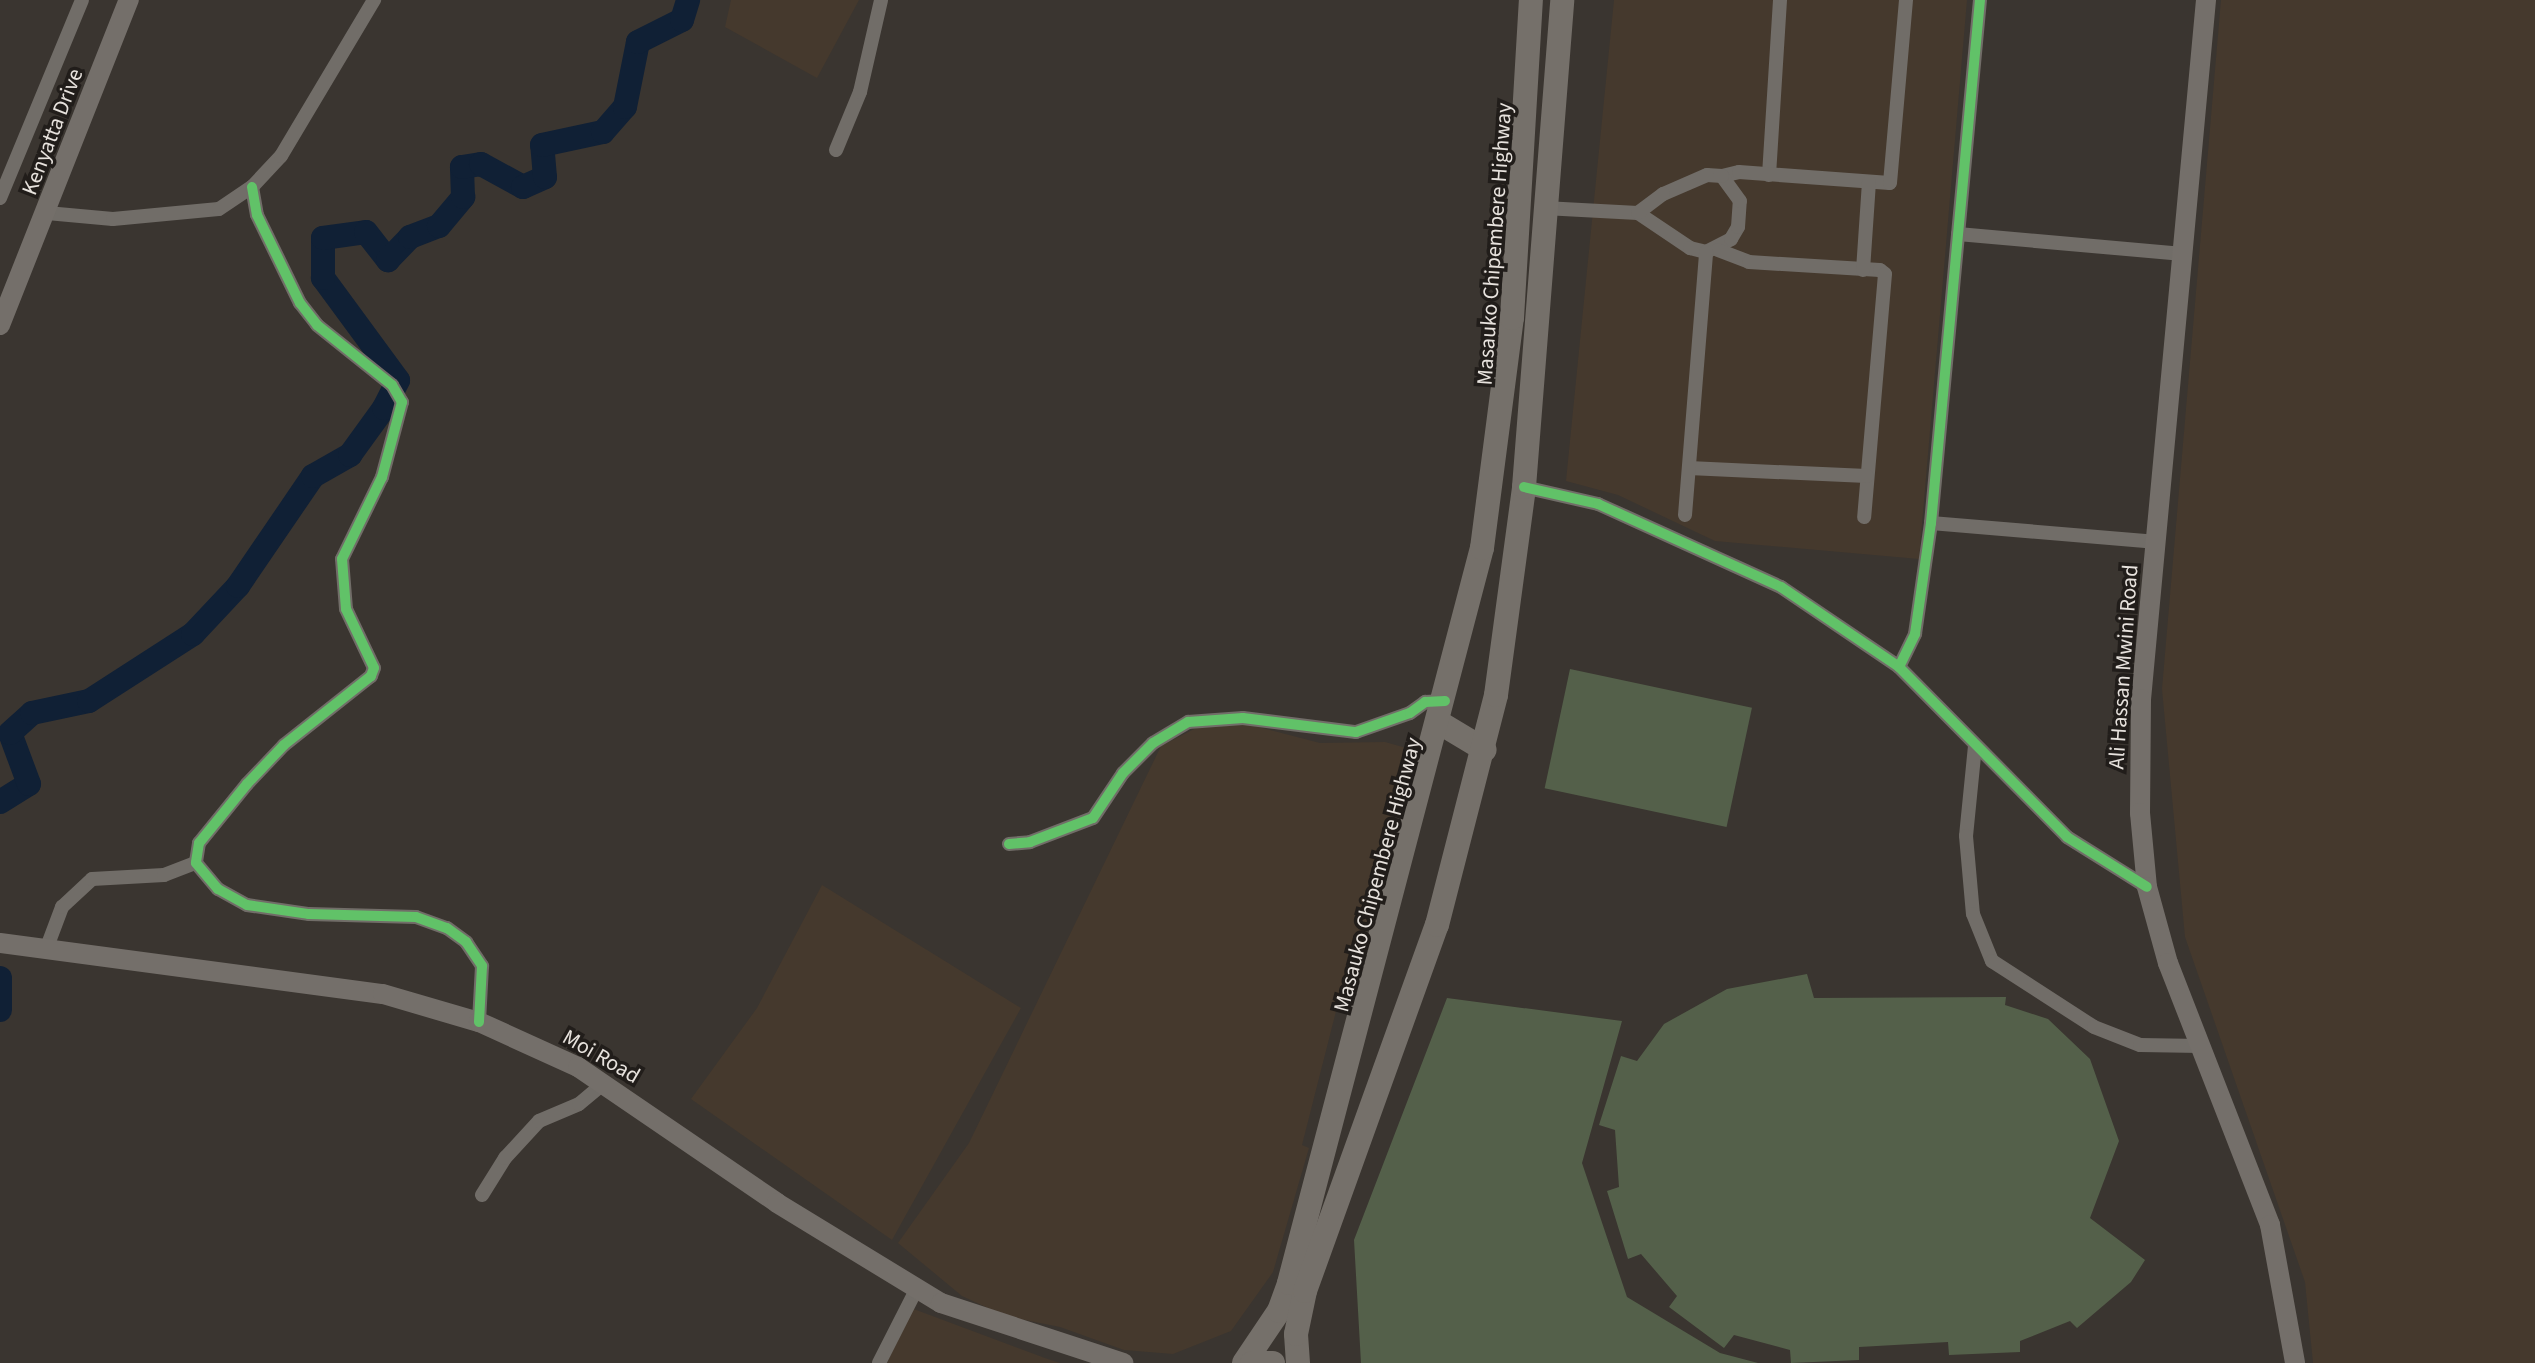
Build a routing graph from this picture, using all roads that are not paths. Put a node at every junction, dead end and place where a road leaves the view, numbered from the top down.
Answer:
1 (82, 0) edge
2 (129, 0) edge
3 (374, 0) edge
4 (881, 0) edge
5 (1531, 0) edge
6 (1562, 0) edge
7 (1780, 0) edge
8 (1906, 0) edge
9 (1980, 0) edge
10 (2206, 0) edge
11 (836, 150) dead end
12 (1769, 175) junction
13 (1722, 176) junction
14 (1869, 182) junction
15 (252, 187) junction
16 (0, 198) edge
17 (1544, 208) junction
18 (47, 213) junction
19 (1638, 213) junction
20 (1958, 234) junction
21 (1712, 251) junction
22 (2180, 254) junction
23 (1863, 270) junction
24 (0, 325) edge
25 (1689, 468) junction
26 (1867, 476) junction
27 (1524, 487) junction
28 (1685, 515) dead end
29 (1864, 517) dead end
30 (1931, 523) junction
31 (2157, 542) junction
32 (1899, 667) junction
33 (1442, 712) junction
34 (1975, 746) junction
35 (1485, 750) junction
36 (1009, 844) dead end
37 (196, 863) junction
38 (2147, 887) junction
39 (0, 943) edge
40 (47, 947) junction
41 (479, 1022) junction
42 (2201, 1046) junction
43 (604, 1083) junction
44 (482, 1195) dead end
45 (916, 1290) junction
46 (879, 1363) edge
47 (1123, 1363) edge
48 (1244, 1363) edge
49 (1252, 1363) edge
50 (1273, 1363) edge
51 (1298, 1363) edge
52 (2295, 1363) edge

1 - 16 street
2 - 18 main road, Kenyatta Drive
3 - 15 street
4 - 11 street
5 - 33 highway, Masauko Chipembere Highway
6 - 17 highway
7 - 12 street
8 - 14 street
9 - 20 street
10 - 22 main road, Ali Hassan Mwini Road
12 - 13 street
12 - 14 street
13 - 19 street
13 - 21 street
14 - 23 street
15 - 18 street
15 - 37 street
17 - 19 street
17 - 27 highway
18 - 24 main road, Kenyatta Drive
19 - 21 street
20 - 22 street
20 - 30 street
21 - 23 street
21 - 25 street
22 - 31 main road, Ali Hassan Mwini Road
23 - 26 street
25 - 26 street
25 - 28 street
26 - 29 street
27 - 32 street
27 - 35 highway
30 - 31 street
30 - 32 street
31 - 38 main road, Ali Hassan Mwini Road
32 - 34 street
33 - 35 highway
33 - 36 street
33 - 48 highway, Masauko Chipembere Highway
34 - 38 street
34 - 42 street
35 - 51 highway
37 - 40 street
37 - 41 street
38 - 42 main road, Ali Hassan Mwini Road
39 - 40 main road, Moi Road
40 - 41 main road, Moi Road
41 - 43 main road, Moi Road
42 - 52 main road, Ali Hassan Mwini Road
43 - 44 street
43 - 45 main road, Moi Road
45 - 46 street
45 - 47 main road, Moi Road
49 - 50 highway

